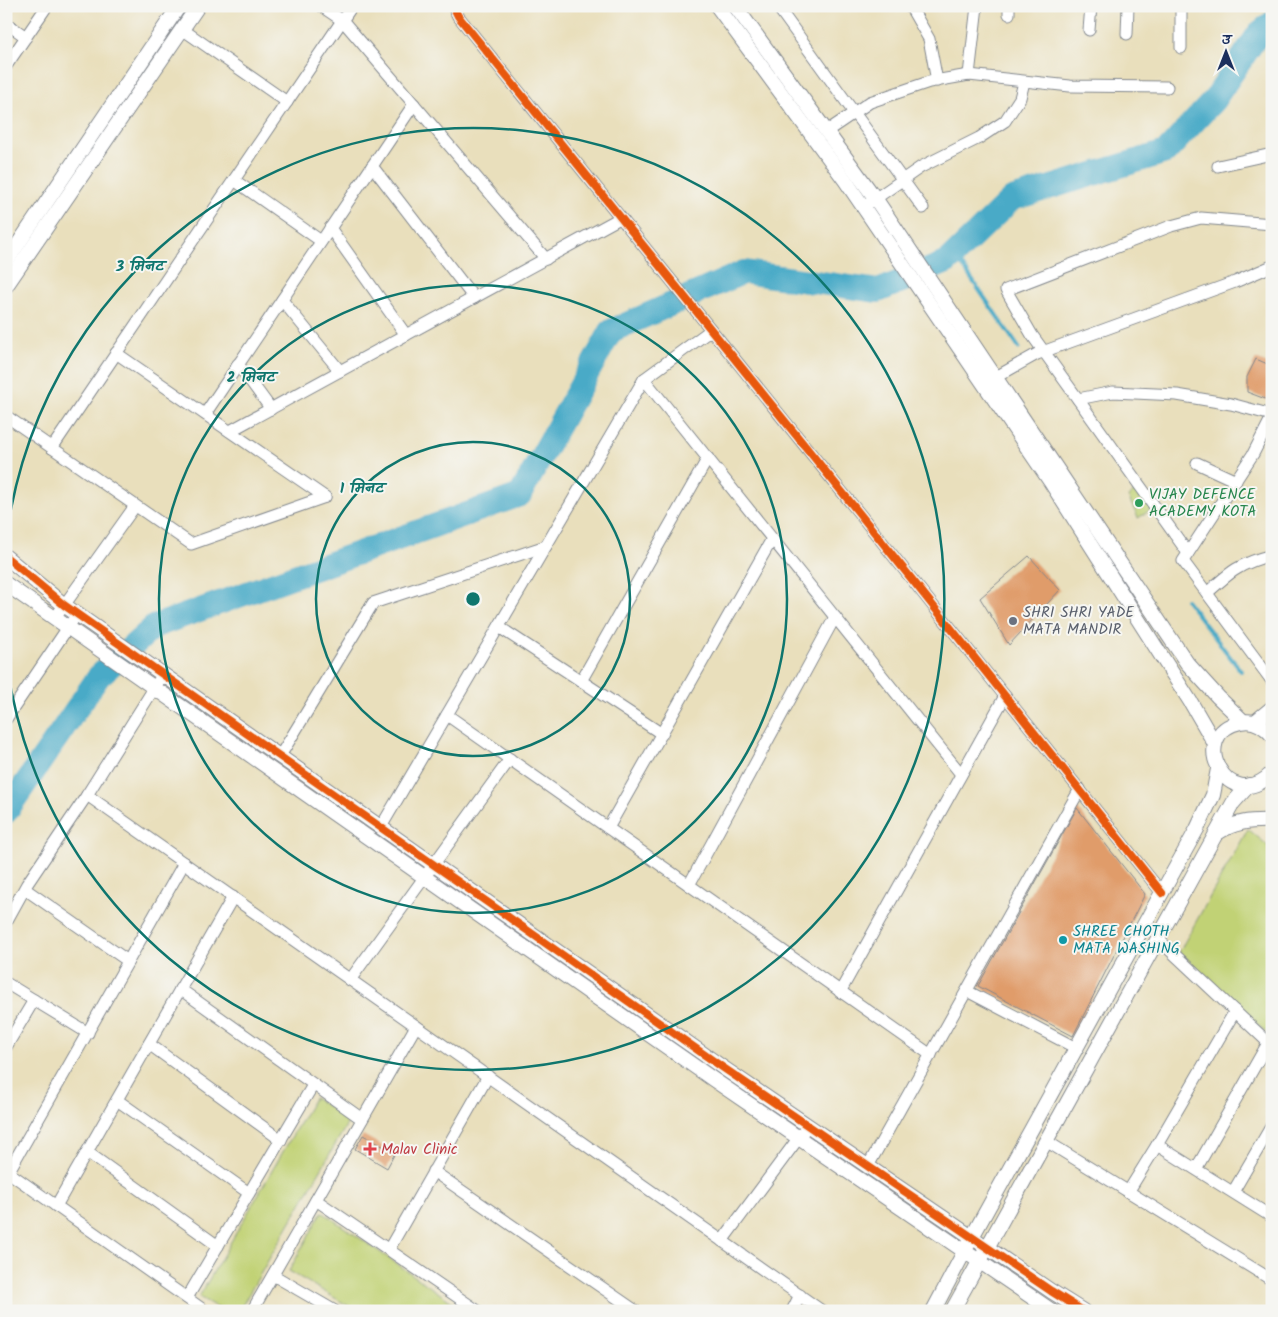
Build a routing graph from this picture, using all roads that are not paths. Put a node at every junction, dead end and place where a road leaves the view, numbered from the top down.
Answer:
1 (47, 6) edge
2 (179, 6) edge
3 (321, 6) edge
4 (352, 6) edge
5 (453, 6) edge
6 (716, 6) edge
7 (735, 6) edge
8 (776, 6) edge
9 (910, 6) edge
10 (977, 6) edge
11 (1091, 6) edge
12 (1128, 6) edge
13 (1181, 6) edge
14 (195, 11) edge
15 (343, 21) junction
16 (6, 23) edge
17 (182, 29) junction
18 (1089, 30) dead end
19 (1128, 34) dead end
20 (26, 37) junction
21 (1181, 48) dead end
22 (6, 66) edge
23 (969, 75) junction
24 (937, 81) junction
25 (1024, 82) junction
26 (1167, 88) dead end
27 (287, 102) junction
28 (414, 104) junction
29 (853, 113) junction
30 (826, 131) junction
31 (1272, 154) edge
32 (372, 166) junction
33 (1218, 166) dead end
34 (902, 179) junction
35 (234, 180) junction
36 (876, 198) junction
37 (864, 207) junction
38 (923, 208) dead end
39 (620, 218) junction
40 (1272, 224) edge
41 (330, 228) junction
42 (322, 241) junction
43 (546, 258) junction
44 (6, 262) edge
45 (1272, 266) edge
46 (6, 286) edge
47 (474, 298) junction
48 (282, 300) junction
49 (708, 327) junction
50 (406, 335) junction
51 (1044, 352) junction
52 (116, 353) junction
53 (238, 364) junction
54 (340, 371) junction
55 (996, 377) junction
56 (644, 379) junction
57 (1078, 399) junction
58 (271, 409) junction
59 (205, 414) junction
60 (6, 416) edge
61 (1271, 419) edge
62 (230, 431) junction
63 (52, 448) junction
64 (708, 458) junction
65 (1197, 463) dead end
66 (1236, 481) junction
67 (135, 506) junction
68 (772, 539) junction
69 (546, 546) junction
70 (1188, 553) junction
71 (1272, 555) edge
72 (6, 557) edge
73 (6, 584) edge
74 (1207, 593) junction
75 (64, 605) junction
76 (82, 617) junction
77 (835, 617) junction
78 (55, 618) junction
79 (499, 627) junction
80 (73, 631) junction
81 (160, 672) junction
82 (581, 681) junction
83 (1272, 681) edge
84 (151, 686) junction
85 (1005, 696) junction
86 (1272, 708) edge
87 (447, 715) junction
88 (6, 719) edge
89 (1249, 722) junction
90 (662, 734) junction
91 (1272, 735) edge
92 (1215, 744) junction
93 (280, 756) junction
94 (510, 759) junction
95 (1218, 769) junction
96 (961, 774) junction
97 (1264, 783) edge
98 (1080, 790) junction
99 (87, 795) junction
100 (1272, 821) edge
101 (381, 827) junction
102 (608, 828) junction
103 (1216, 834) junction
104 (184, 863) junction
105 (434, 864) junction
106 (424, 878) junction
107 (689, 885) junction
108 (24, 889) junction
109 (1162, 893) junction
110 (232, 897) junction
111 (6, 922) edge
112 (1158, 938) junction
113 (128, 961) junction
114 (350, 980) junction
115 (6, 983) edge
116 (180, 989) junction
117 (967, 991) junction
118 (840, 992) junction
119 (34, 1000) junction
120 (1235, 1011) junction
121 (416, 1026) junction
122 (88, 1033) junction
123 (148, 1044) junction
124 (1270, 1044) edge
125 (6, 1047) edge
126 (1076, 1048) junction
127 (931, 1055) junction
128 (488, 1076) junction
129 (313, 1084) junction
130 (117, 1100) junction
131 (362, 1119) junction
132 (1272, 1125) edge
133 (808, 1126) junction
134 (799, 1138) junction
135 (281, 1140) junction
136 (1046, 1141) junction
137 (1157, 1145) junction
138 (87, 1152) junction
139 (868, 1166) junction
140 (1196, 1169) junction
141 (433, 1171) junction
142 (7, 1174) edge
143 (1128, 1192) junction
144 (1233, 1192) junction
145 (249, 1193) junction
146 (316, 1200) junction
147 (56, 1206) junction
148 (1272, 1217) edge
149 (972, 1237) junction
150 (722, 1241) junction
151 (218, 1246) junction
152 (987, 1248) junction
153 (389, 1250) junction
154 (964, 1251) junction
155 (980, 1262) junction
156 (273, 1274) junction
157 (1272, 1280) edge
158 (800, 1295) junction
159 (187, 1298) junction
160 (329, 1309) edge
161 (205, 1311) edge
162 (252, 1311) edge
163 (478, 1311) edge
164 (636, 1311) edge
165 (792, 1311) edge
166 (822, 1311) edge
167 (933, 1311) edge
168 (952, 1311) edge
169 (1052, 1311) edge
170 (1083, 1311) edge

1 - 20 street
2 - 14 street
2 - 44 street
3 - 15 street
4 - 15 street
5 - 39 street
6 - 37 street
7 - 30 street
8 - 29 street
9 - 24 street
10 - 23 street
11 - 18 street
12 - 19 street
13 - 21 street
14 - 17 street
15 - 27 street
15 - 28 street
16 - 20 street
17 - 27 street
17 - 46 street
20 - 22 street
23 - 24 street
23 - 25 street
24 - 29 street
25 - 26 street
25 - 34 street
27 - 35 street
28 - 32 street
28 - 43 street
29 - 30 street
29 - 34 street
30 - 36 street
31 - 33 street
32 - 41 street
32 - 47 street
34 - 36 street
34 - 38 street
35 - 42 street
35 - 52 street
36 - 37 street
36 - 55 street
37 - 92 street
39 - 43 street
39 - 49 street
40 - 51 street
41 - 42 street
41 - 50 street
42 - 48 street
43 - 47 street
45 - 51 street
47 - 50 street
48 - 53 street
48 - 54 street
49 - 56 street
49 - 85 street
50 - 54 street
51 - 55 street
51 - 57 street
52 - 59 street
52 - 63 street
53 - 58 street
53 - 59 street
54 - 58 street
55 - 89 street
56 - 64 street
56 - 69 street
57 - 61 street
57 - 70 street
58 - 62 street
59 - 62 street
60 - 63 street
61 - 66 street
62 - 67 street
63 - 67 street
64 - 68 street
64 - 82 street
65 - 66 street
66 - 70 street
67 - 75 street
68 - 77 street
68 - 90 street
69 - 79 street
69 - 93 street
70 - 74 street
71 - 74 street
72 - 75 street
73 - 78 street
74 - 83 street
75 - 76 street
75 - 78 street
76 - 80 street
76 - 81 street
77 - 96 street
77 - 107 street
78 - 80 street
79 - 82 street
79 - 87 street
80 - 84 street
80 - 88 street
81 - 84 street
81 - 93 street
82 - 90 street
84 - 99 street
84 - 106 street
85 - 96 street
85 - 98 street
86 - 89 street
87 - 94 street
87 - 101 street
89 - 91 street
89 - 92 street
90 - 102 street
92 - 95 street
93 - 101 street
94 - 102 street
94 - 105 street
95 - 97 street
95 - 109 street
96 - 118 street
97 - 103 street
98 - 109 street
98 - 117 street
99 - 104 street
99 - 108 street
100 - 103 street
101 - 105 street
102 - 107 street
103 - 112 street
104 - 110 street
104 - 113 street
105 - 106 street
105 - 133 street
106 - 114 street
106 - 134 street
107 - 118 street
108 - 111 street
108 - 113 street
109 - 126 street
110 - 114 street
110 - 116 street
112 - 120 street
112 - 136 street
113 - 122 street
114 - 121 street
115 - 119 street
116 - 123 street
116 - 129 street
117 - 126 street
117 - 127 street
118 - 127 street
119 - 122 street
119 - 125 street
120 - 124 street
120 - 137 street
121 - 128 street
121 - 131 street
122 - 142 street
123 - 130 street
123 - 135 street
124 - 140 street
126 - 149 street
127 - 139 street
128 - 141 street
128 - 150 street
129 - 131 street
129 - 135 street
130 - 138 street
130 - 145 street
131 - 146 street
132 - 144 street
133 - 134 street
133 - 139 street
134 - 150 street
134 - 154 street
135 - 145 street
136 - 143 street
136 - 152 street
137 - 140 street
137 - 143 street
138 - 147 street
138 - 151 street
139 - 149 street
140 - 144 street
141 - 153 street
141 - 164 street
142 - 147 street
143 - 157 street
144 - 148 street
145 - 151 street
146 - 153 street
146 - 156 street
147 - 159 street
149 - 152 street
149 - 154 street
150 - 158 street
151 - 159 street
152 - 155 street
152 - 170 street
153 - 163 street
154 - 155 street
154 - 167 street
155 - 168 street
155 - 169 street
156 - 160 street
156 - 162 street
158 - 165 street
158 - 166 street
159 - 161 street

